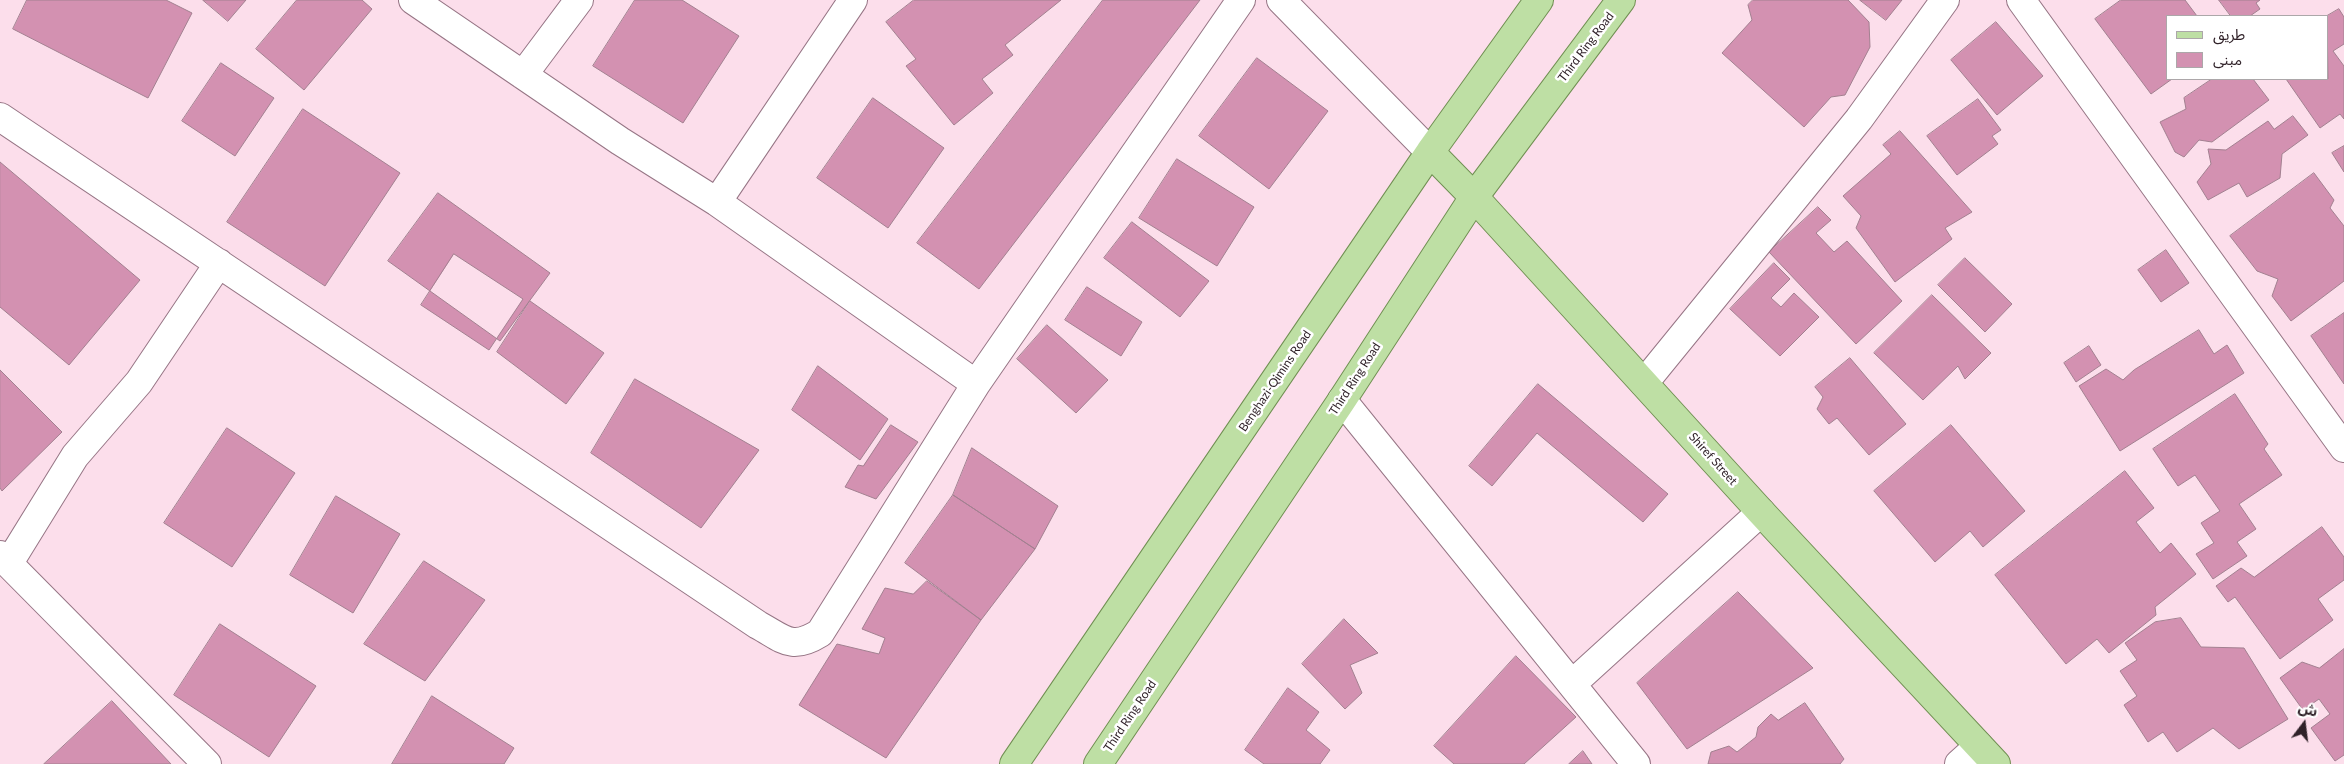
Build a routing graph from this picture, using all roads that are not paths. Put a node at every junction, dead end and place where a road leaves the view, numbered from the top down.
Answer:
1 (413, 0) edge
2 (579, 0) edge
3 (853, 0) edge
4 (1241, 0) edge
5 (1280, 0) edge
6 (1539, 0) edge
7 (1621, 0) edge
8 (1945, 0) edge
9 (2021, 0) edge
10 (523, 75) junction
11 (0, 117) edge
12 (1430, 152) junction
13 (1474, 198) junction
14 (717, 202) junction
15 (218, 263) junction
16 (1644, 383) junction
17 (976, 384) junction
18 (1342, 400) junction
19 (2344, 448) edge
20 (1761, 512) junction
21 (5, 559) edge
22 (1572, 684) junction
23 (1987, 755) edge
24 (207, 764) edge
25 (1014, 764) edge
26 (1098, 764) edge
27 (1636, 764) edge
28 (1959, 764) edge

1 - 10 street
2 - 10 street
3 - 14 street
4 - 17 street
5 - 12 street
6 - 12 main road, Benghazi-Qimins Road
7 - 13 main road, Third Ring Road
8 - 16 street
9 - 19 street
10 - 14 street
11 - 15 street
12 - 13 main road, Shiref Street
12 - 25 main road, Benghazi-Qimins Road
13 - 16 main road, Shiref Street
13 - 18 main road, Third Ring Road
14 - 17 street
15 - 17 street
15 - 21 street
16 - 20 main road, Shiref Street
18 - 22 street
18 - 26 main road, Third Ring Road
20 - 22 street
20 - 23 main road, Shiref Street
21 - 24 street
22 - 27 street
23 - 28 street

